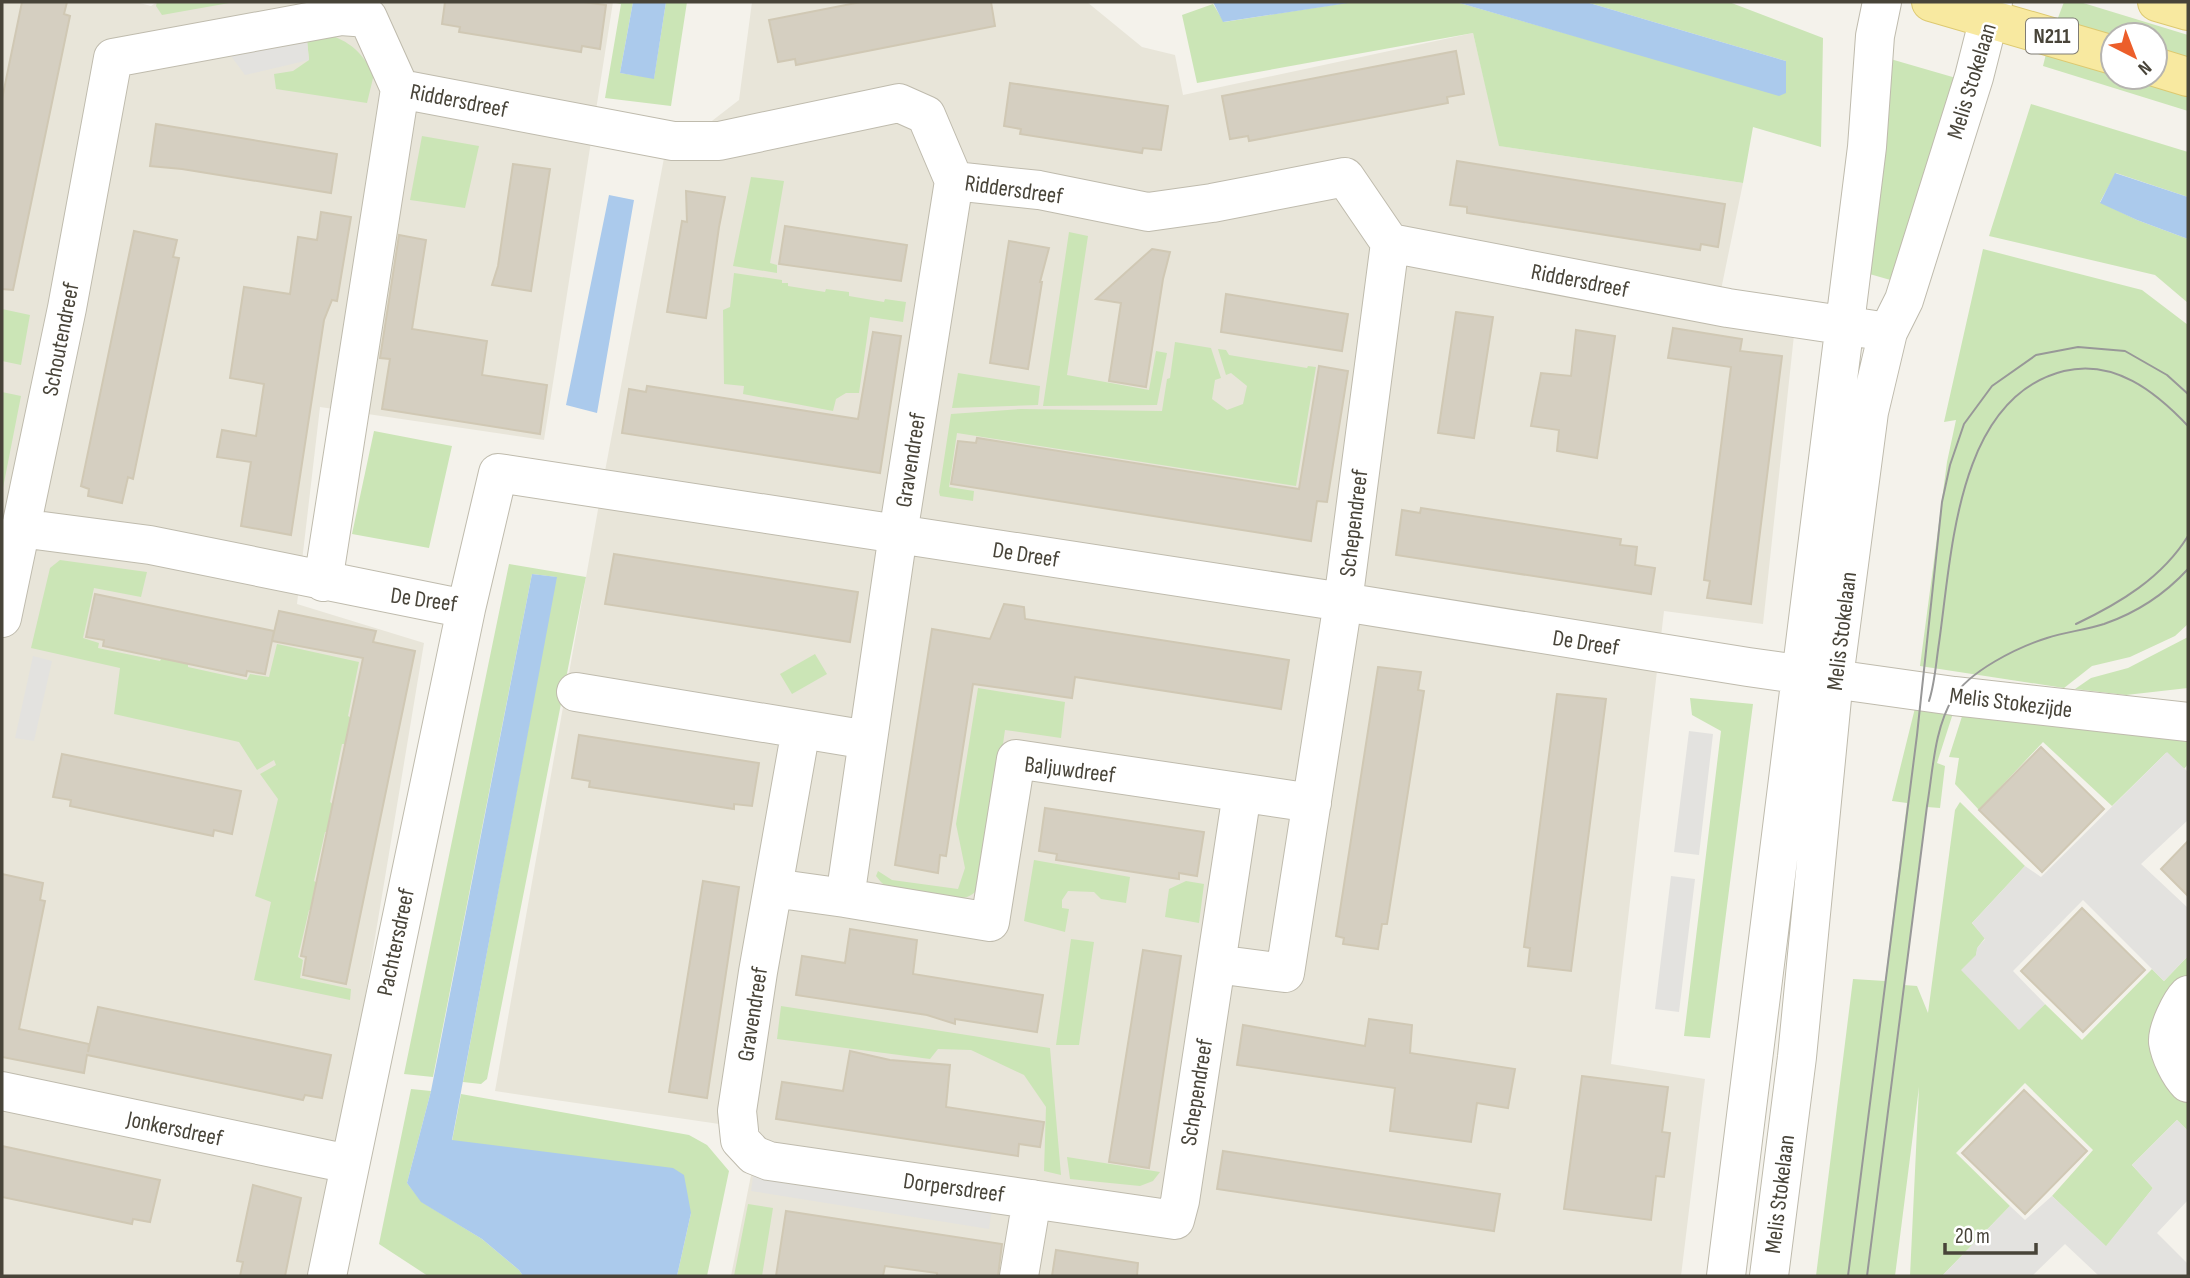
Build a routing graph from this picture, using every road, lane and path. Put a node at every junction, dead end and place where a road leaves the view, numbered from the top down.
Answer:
1 (1882, 2) edge
2 (1931, 2) edge
3 (2157, 2) edge
4 (1992, 10) edge
5 (2188, 11) edge
6 (2099, 49) edge
7 (114, 58) joint
8 (2169, 71) edge
9 (2188, 77) edge
10 (400, 89) junction
11 (954, 181) junction
12 (1390, 243) junction
13 (1844, 327) junction
14 (1888, 332) junction
15 (20, 528) junction
16 (898, 534) junction
17 (323, 582) junction
18 (1343, 602) junction
19 (466, 609) junction
20 (2, 618) edge
21 (1817, 676) junction
22 (576, 692) dead end
23 (2188, 722) edge
24 (802, 729) junction
25 (868, 740) junction
26 (1242, 793) junction
27 (1312, 803) junction
28 (773, 888) junction
29 (845, 898) junction
30 (1216, 964) junction
31 (2188, 995) edge
32 (2188, 1083) edge
33 (2, 1091) edge
34 (740, 1140) joint
35 (349, 1164) junction
36 (1032, 1199) junction
37 (1175, 1220) joint
38 (327, 1276) edge
39 (1019, 1276) edge
40 (1726, 1276) edge
41 (1769, 1276) edge

1 - 13 street, Melis Stokelaan
2 - 4 main road, N211
3 - 5 main road
4 - 6 main road, N211
4 - 14 street, Melis Stokelaan
7 - 10 street, Riddersdreef
7 - 15 street, Schoutendreef
8 - 9 main road
10 - 11 street, Riddersdreef
10 - 17 street
11 - 12 street, Riddersdreef
11 - 16 street, Gravendreef
12 - 13 street, Riddersdreef
12 - 18 street, Schependreef
13 - 14 street, Riddersdreef
13 - 21 street, Melis Stokelaan
14 - 21 street, Melis Stokelaan
15 - 17 street, De Dreef
15 - 20 street, Schoutendreef
16 - 18 street, De Dreef
16 - 19 street, De Dreef
16 - 25 street, Gravendreef
17 - 19 street, De Dreef
18 - 21 street, De Dreef
18 - 27 street, Schependreef
19 - 35 street, Pachtersdreef
21 - 23 street, Melis Stokezijde
21 - 40 street, Melis Stokelaan
21 - 41 street, Melis Stokelaan
22 - 24 street
24 - 25 street
24 - 28 street, Gravendreef
25 - 29 street, Gravendreef
26 - 27 street
26 - 29 street, Baljuwdreef
26 - 30 street, Schependreef
27 - 30 street, Schependreef
28 - 29 street
28 - 34 street, Gravendreef
30 - 37 street, Schependreef
31 - 32 street
33 - 35 street, Jonkersdreef
34 - 36 street, Dorpersdreef
35 - 38 street, Pachtersdreef
36 - 37 street, Dorpersdreef
36 - 39 street

